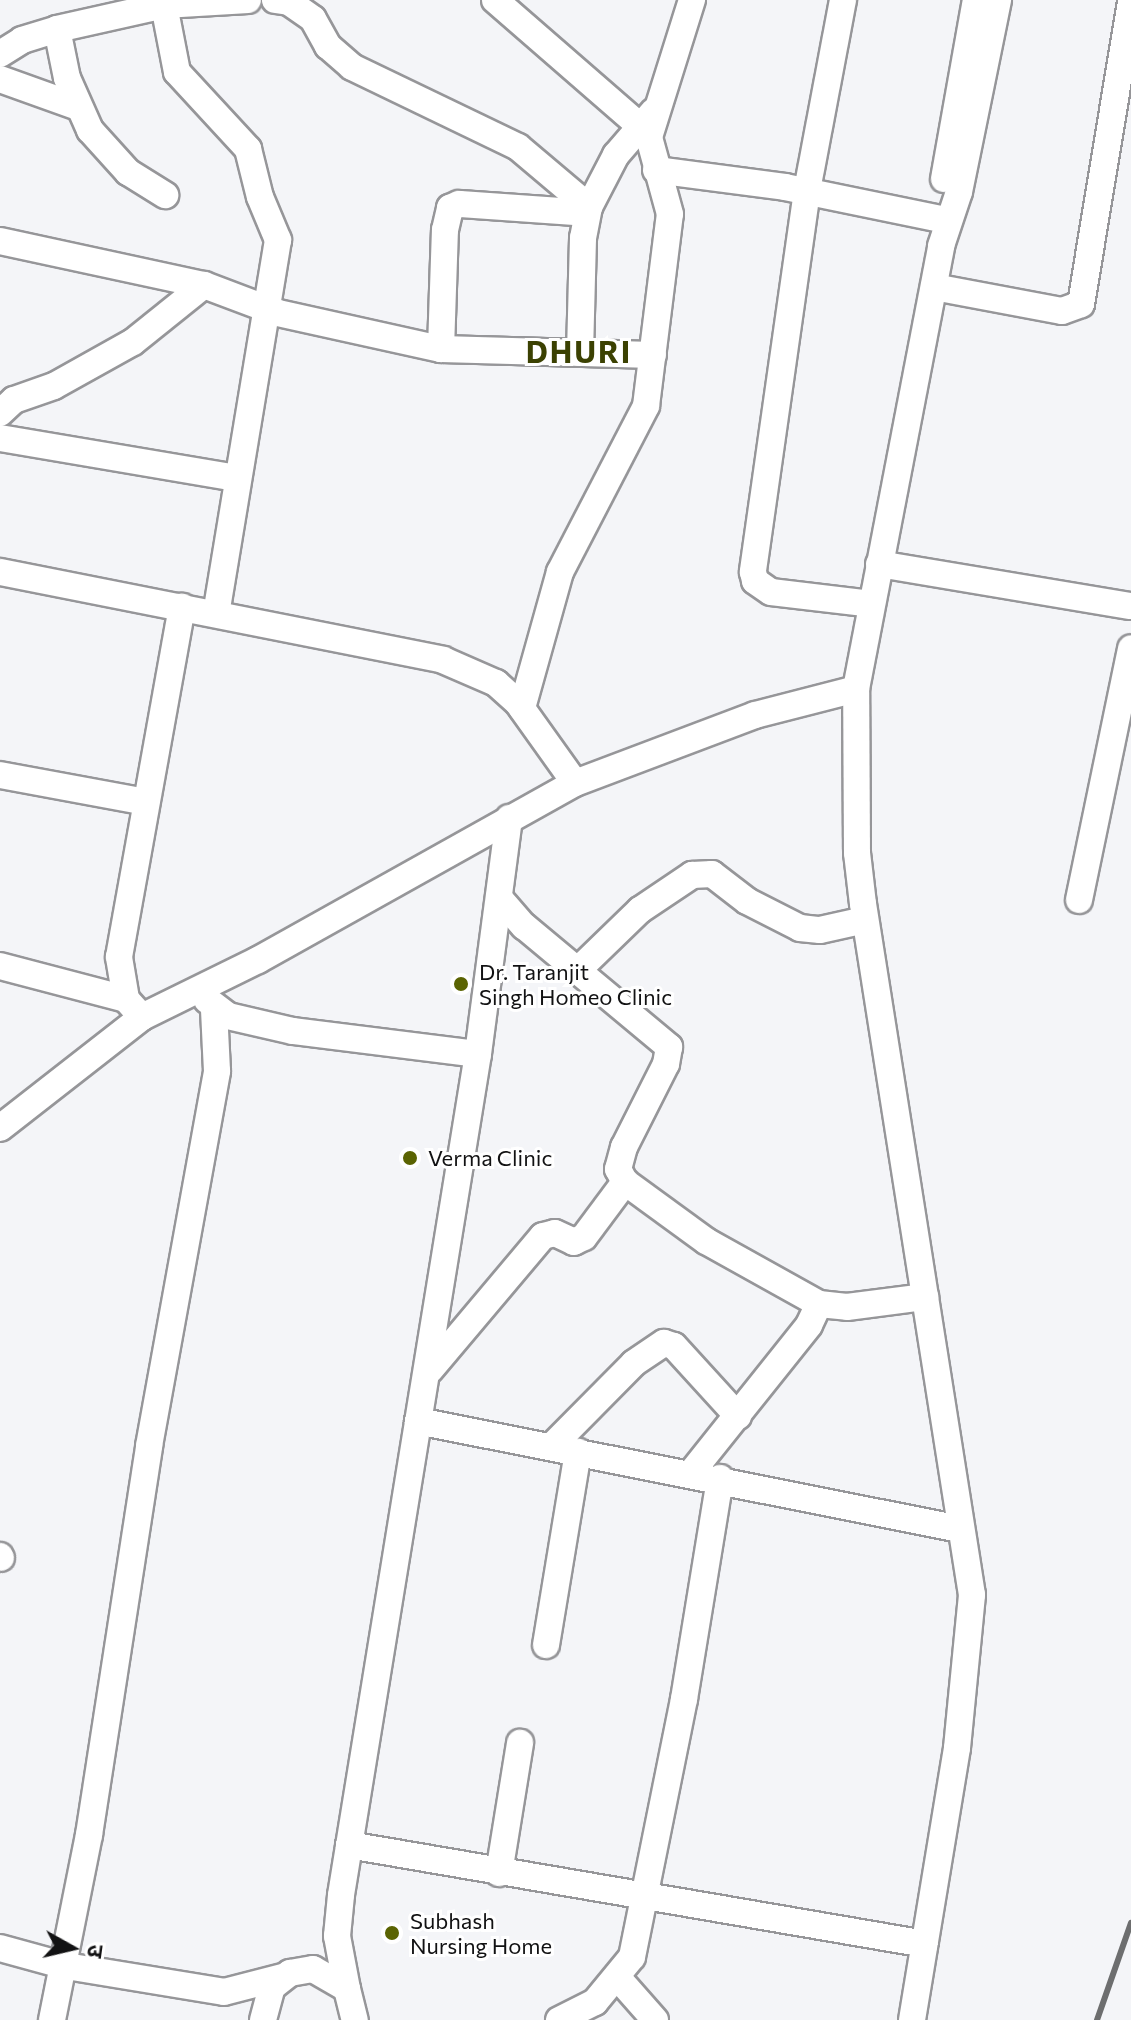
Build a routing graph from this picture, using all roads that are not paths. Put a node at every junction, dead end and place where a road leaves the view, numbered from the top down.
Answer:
1 (241, 0) edge
2 (248, 0) edge
3 (495, 0) edge
4 (692, 0) edge
5 (843, 0) edge
6 (976, 0) edge
7 (998, 0) edge
8 (163, 2) edge
9 (1131, 2) edge
10 (292, 3) edge
11 (67, 18) edge
12 (0, 54) edge
13 (0, 79) edge
14 (78, 107) junction
15 (648, 117) junction
16 (656, 170) junction
17 (807, 191) junction
18 (165, 195) dead end
19 (588, 210) junction
20 (941, 219) junction
21 (0, 241) edge
22 (941, 246) junction
23 (204, 285) junction
24 (934, 287) junction
25 (265, 309) junction
26 (441, 349) junction
27 (580, 353) junction
28 (653, 355) junction
29 (0, 413) edge
30 (0, 438) edge
31 (236, 478) junction
32 (879, 564) junction
33 (0, 572) edge
34 (871, 604) junction
35 (1131, 606) edge
36 (182, 607) junction
37 (216, 614) junction
38 (1131, 648) edge
39 (856, 689) junction
40 (522, 708) junction
41 (0, 775) edge
42 (575, 783) junction
43 (146, 802) junction
44 (509, 818) junction
45 (501, 900) junction
46 (1079, 900) dead end
47 (865, 920) junction
48 (0, 966) edge
49 (577, 971) junction
50 (207, 1000) junction
51 (134, 1008) junction
52 (478, 1054) junction
53 (0, 1128) edge
54 (625, 1182) junction
55 (925, 1297) junction
56 (819, 1304) junction
57 (428, 1372) junction
58 (738, 1416) junction
59 (418, 1421) junction
60 (551, 1447) junction
61 (578, 1452) junction
62 (691, 1473) junction
63 (720, 1478) junction
64 (960, 1529) junction
65 (546, 1645) dead end
66 (520, 1743) dead end
67 (349, 1845) junction
68 (499, 1873) junction
69 (646, 1899) junction
70 (337, 1936) junction
71 (925, 1944) junction
72 (0, 1948) edge
73 (66, 1966) junction
74 (290, 1974) junction
75 (618, 1978) junction
76 (224, 1992) junction
77 (357, 2008) edge
78 (52, 2020) edge
79 (250, 2020) edge
80 (263, 2020) edge
81 (559, 2020) edge
82 (655, 2020) edge
83 (912, 2020) edge

1 - 2 street
1 - 8 street
3 - 15 street
4 - 15 street
5 - 17 street
6 - 20 street
7 - 22 street
8 - 11 street
8 - 25 street
9 - 24 street
10 - 19 street
11 - 12 street
11 - 14 street
13 - 14 street
14 - 18 street
15 - 16 street
15 - 19 street
16 - 17 street
16 - 28 street
17 - 20 street
17 - 34 street
19 - 26 street
19 - 27 street
20 - 22 street
21 - 23 street
22 - 24 street
23 - 25 street
23 - 29 street
24 - 32 street
25 - 26 street
25 - 31 street
26 - 27 street
27 - 28 street
28 - 40 street
30 - 31 street
31 - 37 street
32 - 34 street
32 - 35 street
33 - 36 street
34 - 39 street
36 - 37 street
36 - 43 street
37 - 40 street
38 - 46 street
39 - 42 street
39 - 47 street
40 - 42 street
41 - 43 street
42 - 44 street
43 - 51 street
44 - 45 street
44 - 50 street
45 - 49 street
45 - 52 street
47 - 49 street
47 - 55 street
48 - 51 street
49 - 54 street
50 - 51 street
50 - 52 street
50 - 73 street
51 - 53 street
52 - 57 street
54 - 56 street
54 - 57 street
55 - 56 street
55 - 64 street
56 - 58 street
57 - 59 street
58 - 60 street
58 - 62 street
59 - 60 street
59 - 67 street
60 - 61 street
61 - 62 street
61 - 65 street
62 - 63 street
63 - 64 street
63 - 69 street
64 - 71 street
66 - 68 street
67 - 68 street
67 - 70 street
68 - 69 street
69 - 71 street
69 - 75 street
70 - 74 street
70 - 77 street
71 - 83 street
72 - 73 street
73 - 76 street
73 - 78 street
74 - 76 street
74 - 77 street
74 - 80 street
75 - 81 street
75 - 82 street
76 - 79 street

